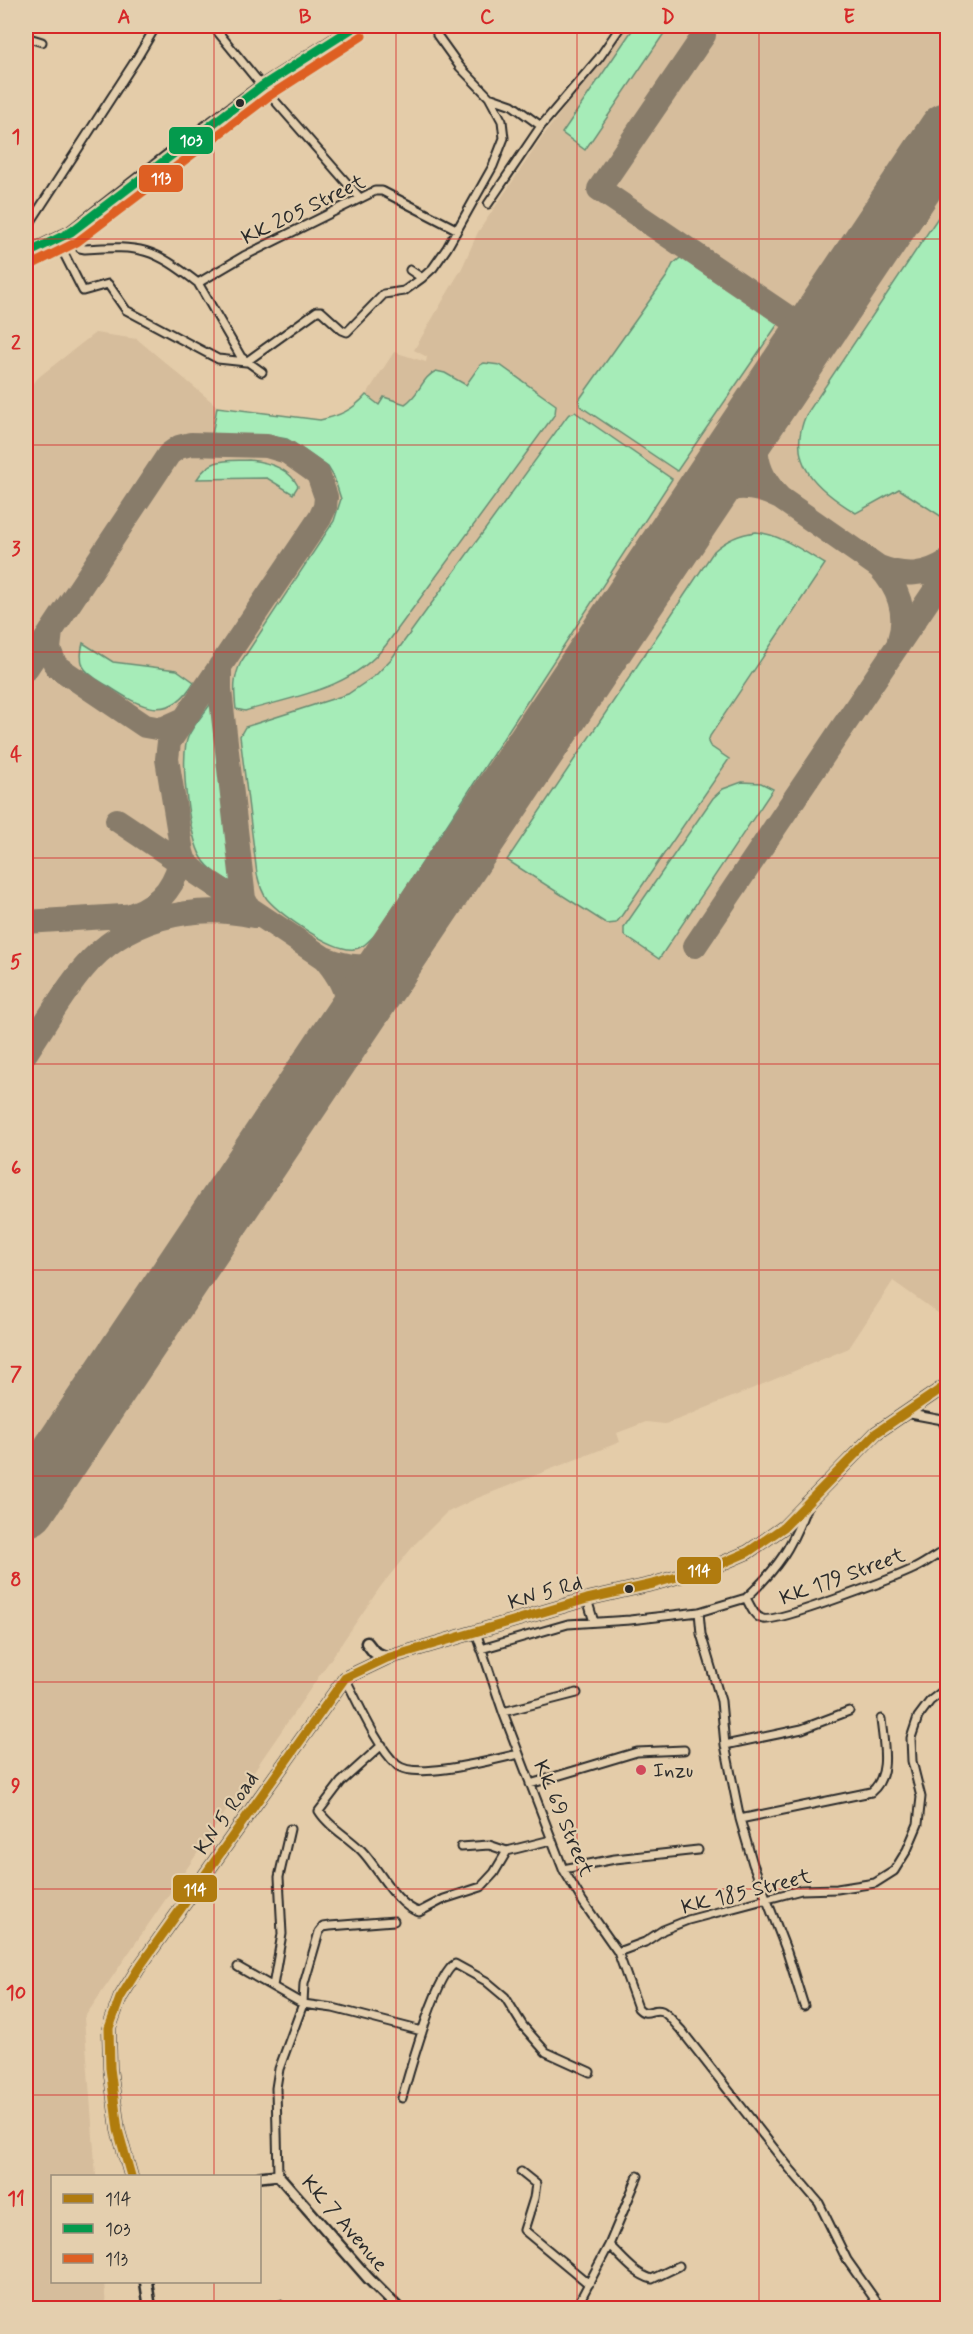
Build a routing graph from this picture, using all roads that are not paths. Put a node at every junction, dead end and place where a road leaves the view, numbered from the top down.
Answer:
1 (156, 26) edge
2 (213, 26) edge
3 (356, 26) edge
4 (436, 26) edge
5 (621, 26) edge
6 (26, 36) edge
7 (42, 42) dead end
8 (262, 86) junction
9 (489, 97) junction
10 (541, 126) junction
11 (360, 198) junction
12 (488, 204) dead end
13 (26, 229) edge
14 (456, 229) junction
15 (71, 232) junction
16 (57, 240) junction
17 (26, 254) edge
18 (410, 270) dead end
19 (422, 278) junction
20 (198, 283) junction
21 (246, 362) junction
22 (262, 372) dead end
23 (948, 1384) edge
24 (905, 1413) junction
25 (945, 1422) edge
26 (948, 1433) edge
27 (808, 1503) junction
28 (939, 1554) dead end
29 (746, 1598) junction
30 (587, 1599) junction
31 (699, 1612) junction
32 (594, 1622) junction
33 (476, 1632) junction
34 (367, 1643) dead end
35 (482, 1649) junction
36 (387, 1658) junction
37 (345, 1678) junction
38 (948, 1687) edge
39 (577, 1693) dead end
40 (502, 1712) junction
41 (849, 1712) dead end
42 (880, 1719) dead end
43 (382, 1745) junction
44 (725, 1745) junction
45 (684, 1750) dead end
46 (519, 1754) junction
47 (530, 1784) junction
48 (740, 1819) junction
49 (290, 1830) dead end
50 (551, 1840) junction
51 (461, 1847) dead end
52 (698, 1850) dead end
53 (507, 1851) junction
54 (563, 1869) junction
55 (767, 1900) junction
56 (394, 1921) dead end
57 (618, 1952) junction
58 (237, 1967) dead end
59 (273, 1986) junction
60 (303, 2004) junction
61 (804, 2006) dead end
62 (422, 2031) junction
63 (590, 2072) dead end
64 (402, 2098) dead end
65 (521, 2172) dead end
66 (131, 2175) edge
67 (278, 2175) junction
68 (639, 2176) dead end
69 (261, 2177) edge
70 (609, 2245) junction
71 (679, 2266) dead end
72 (146, 2283) edge
73 (589, 2284) junction
74 (150, 2308) edge
75 (398, 2308) edge
76 (576, 2308) edge
77 (881, 2308) edge

1 - 13 street
2 - 8 street
3 - 8 main road
4 - 9 street
5 - 10 street
6 - 7 street
8 - 11 street
8 - 15 main road
9 - 10 street
9 - 14 street
10 - 12 street
11 - 14 street, KK 205 Street
11 - 20 street, KK 205 Street
14 - 19 street
15 - 16 main road
15 - 20 street
16 - 17 main road
16 - 21 street
18 - 19 street
19 - 21 street
20 - 21 street
21 - 22 street
23 - 24 main road, KN 5 Rd
24 - 25 street
24 - 27 main road, KN 5 Rd
25 - 26 street
27 - 29 street
27 - 30 main road, KN 5 Rd
28 - 29 street, KK 179 Street
29 - 31 street
30 - 32 street
30 - 33 main road, KN 5 Rd
31 - 32 street
31 - 44 street
32 - 35 street
33 - 35 street, KK 69 Street
33 - 36 main road, KN 5 Rd
34 - 36 main road
35 - 40 street, KK 69 Street
36 - 37 main road, KN 5 Rd
37 - 43 street
37 - 66 main road, KN 5 Road
38 - 55 street, KK 185 Street
39 - 40 street
40 - 46 street, KK 69 Street
41 - 44 street
42 - 48 street
43 - 46 street
43 - 53 street
44 - 48 street
45 - 47 street
46 - 47 street, KK 69 Street
47 - 50 street, KK 69 Street
48 - 55 street
49 - 59 street
50 - 53 street
50 - 54 street, KK 69 Street
51 - 53 street
52 - 54 street
54 - 57 street, KK 69 Street
55 - 57 street, KK 185 Street
55 - 61 street
56 - 60 street
57 - 77 street, KK 69 Street
58 - 59 street
59 - 60 street
60 - 62 street
60 - 67 street
62 - 63 street
62 - 64 street
65 - 73 street
67 - 69 street, KK 7 Avenue
67 - 75 street, KK 7 Avenue
68 - 70 street
70 - 71 street
70 - 73 street
72 - 74 main road
73 - 76 street

